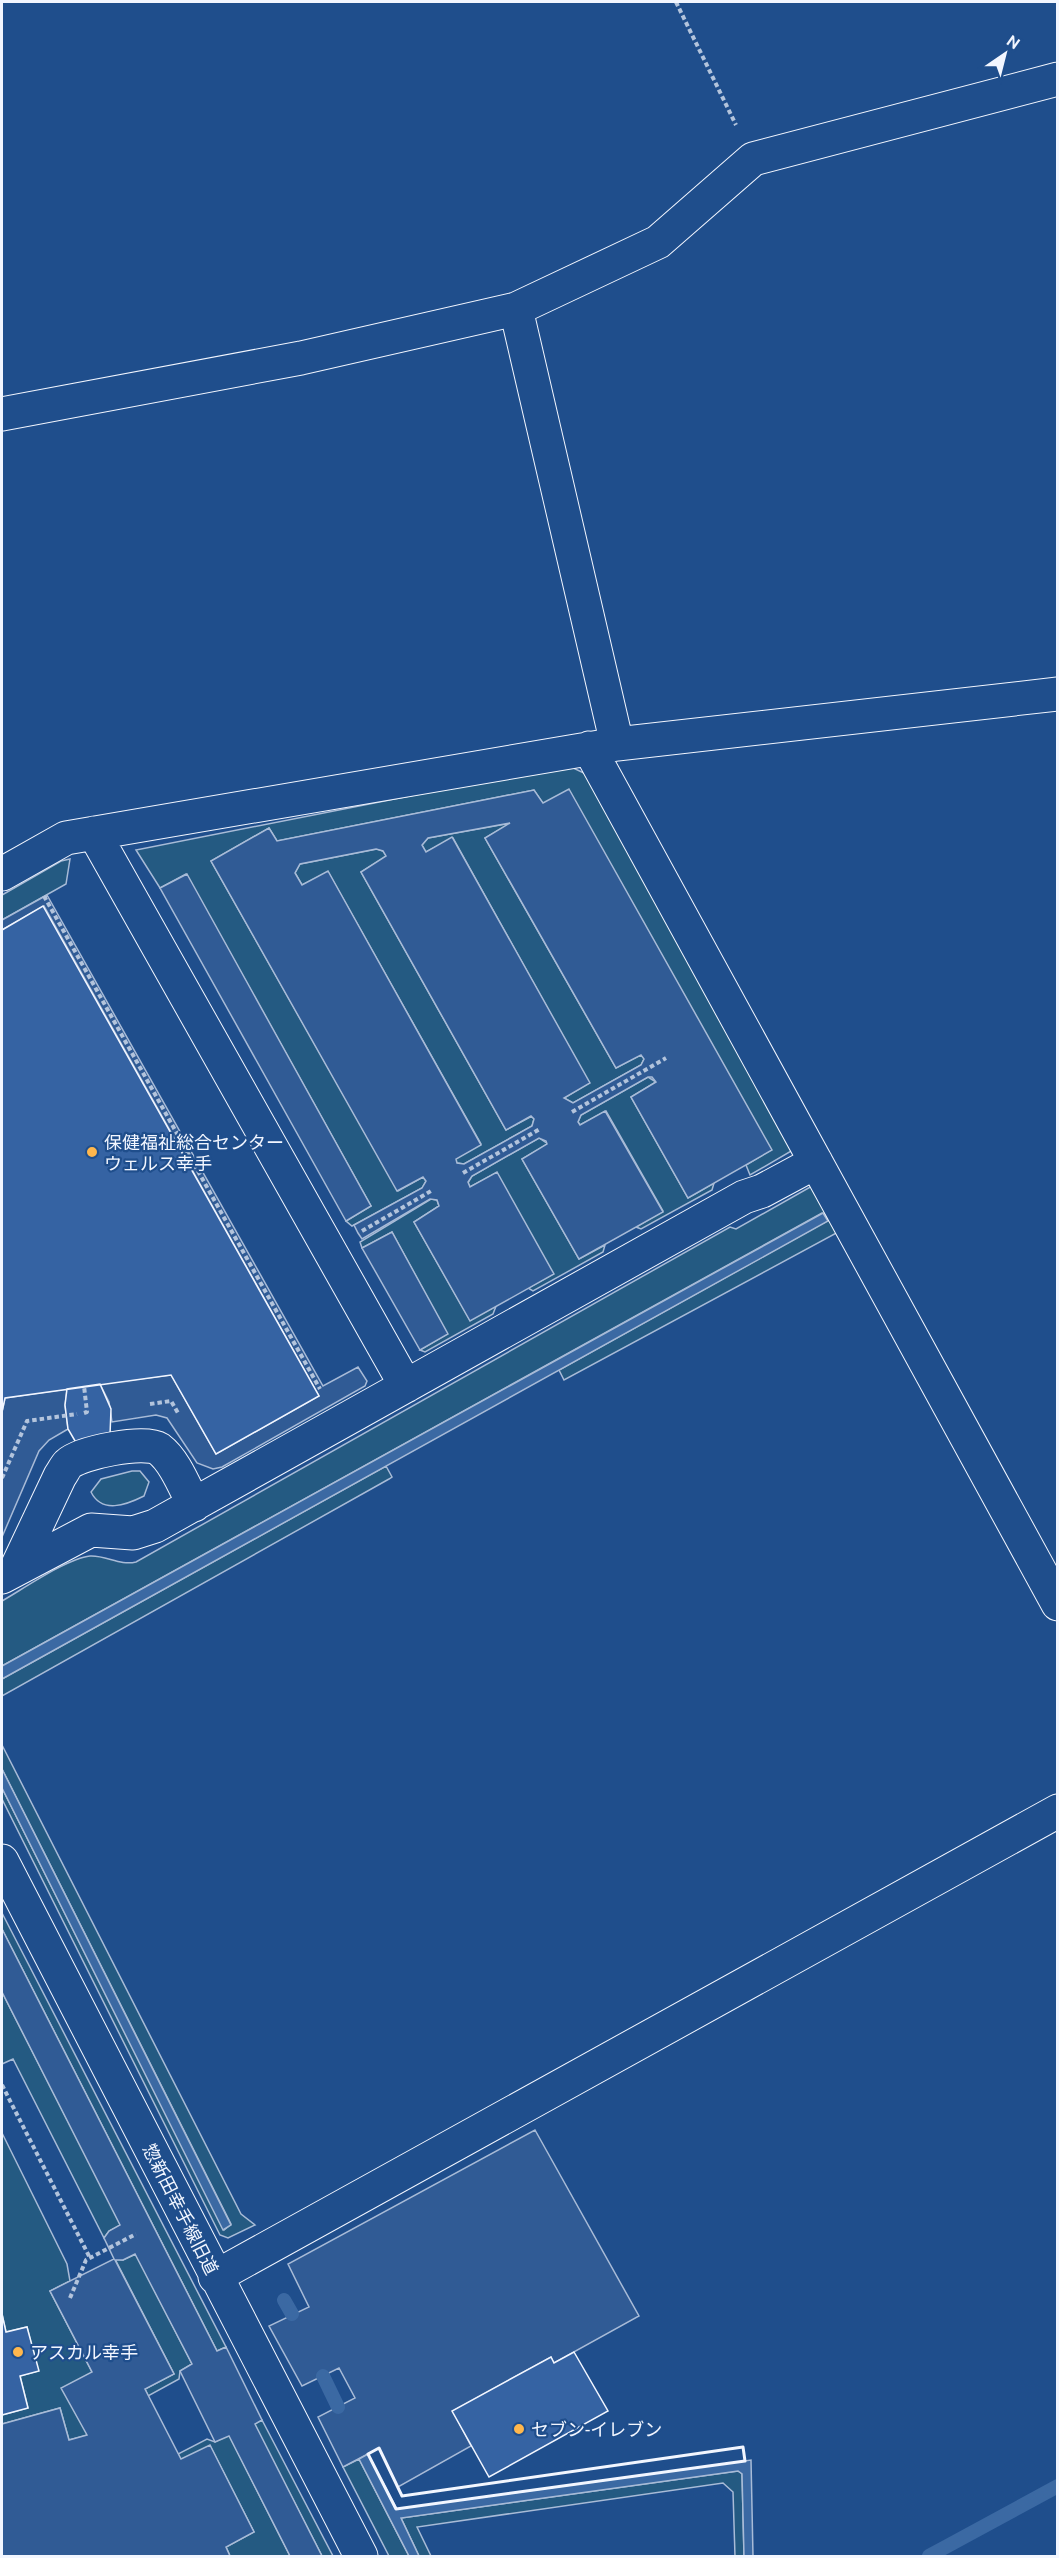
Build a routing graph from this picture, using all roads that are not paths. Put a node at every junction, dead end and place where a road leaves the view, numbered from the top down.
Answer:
1 (1058, 79) edge
2 (516, 309) junction
3 (2, 414) edge
4 (1058, 694) edge
5 (603, 746) junction
6 (94, 833) junction
7 (2, 874) edge
8 (816, 1162) junction
9 (406, 1386) junction
10 (194, 1505) junction
11 (9, 1573) edge
12 (1058, 1604) edge
13 (1058, 1811) edge
14 (2, 1861) edge
15 (215, 2277) junction
16 (361, 2556) edge

1 - 2 street
2 - 3 street
2 - 5 street
4 - 5 street
5 - 6 street
5 - 8 street
6 - 7 street
6 - 9 street
8 - 9 street
8 - 12 street
9 - 10 street
10 - 11 street
10 - 11 street
13 - 15 street
14 - 15 street, 惣新田幸手線旧道
15 - 16 street, 惣新田幸手線旧道

